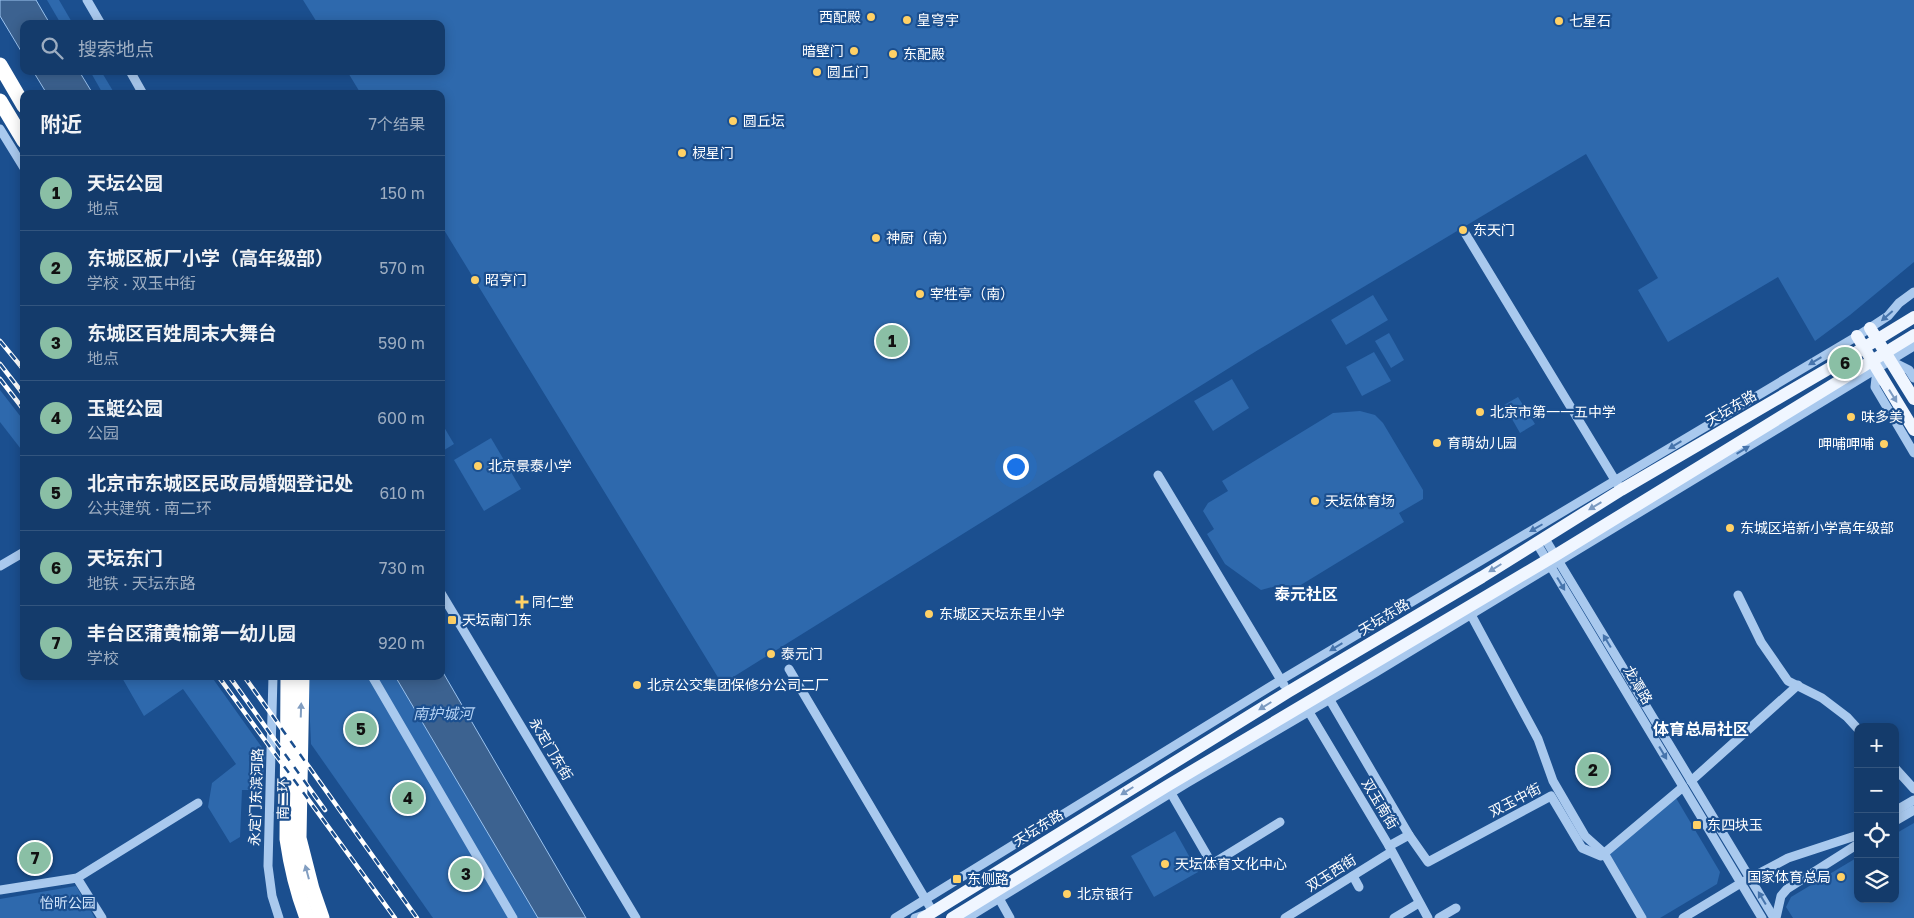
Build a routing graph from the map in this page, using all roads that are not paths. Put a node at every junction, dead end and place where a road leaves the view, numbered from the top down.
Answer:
1 (87, 0) edge
2 (99, 20) edge
3 (0, 65) edge
4 (132, 75) edge
5 (141, 90) edge
6 (20, 99) edge
7 (0, 101) edge
8 (0, 129) edge
9 (20, 134) edge
10 (20, 162) edge
11 (1465, 233) dead end
12 (1914, 292) edge
13 (1914, 317) edge
14 (1870, 328) junction
15 (1914, 335) edge
16 (1857, 336) junction
17 (1878, 340) junction
18 (1914, 346) edge
19 (1864, 348) junction
20 (1888, 357) junction
21 (1874, 365) junction
22 (1914, 378) edge
23 (1914, 399) edge
24 (1914, 430) edge
25 (1914, 452) edge
26 (1158, 475) dead end
27 (1618, 485) junction
28 (1540, 540) junction
29 (20, 554) edge
30 (1553, 561) junction
31 (0, 566) edge
32 (1738, 595) dead end
33 (445, 600) edge
34 (1469, 611) junction
35 (789, 669) dead end
36 (288, 680) edge
37 (288, 680) edge
38 (288, 680) edge
39 (374, 680) edge
40 (1798, 685) junction
41 (1284, 686) junction
42 (1327, 696) junction
43 (1307, 708) junction
44 (1854, 724) edge
45 (1899, 772) edge
46 (1687, 784) junction
47 (1169, 789) junction
48 (1914, 789) edge
49 (1914, 800) edge
50 (198, 803) dead end
51 (1899, 809) edge
52 (1914, 810) edge
53 (1899, 819) edge
54 (1280, 822) dead end
55 (1854, 832) edge
56 (1409, 835) junction
57 (1854, 836) edge
58 (1822, 846) junction
59 (1854, 847) edge
60 (1390, 849) junction
61 (1604, 853) junction
62 (1353, 876) junction
63 (77, 878) junction
64 (1745, 880) junction
65 (1359, 887) dead end
66 (0, 890) edge
67 (997, 895) junction
68 (925, 898) junction
69 (1419, 903) junction
70 (1456, 908) dead end
71 (928, 915) edge
72 (102, 918) edge
73 (279, 918) edge
74 (307, 918) edge
75 (322, 918) edge
76 (513, 918) edge
77 (636, 918) edge
78 (895, 918) edge
79 (915, 918) edge
80 (952, 918) edge
81 (967, 918) edge
82 (1010, 918) edge
83 (1285, 918) edge
84 (1394, 918) edge
85 (1428, 918) edge
86 (1439, 918) edge
87 (1642, 918) edge
88 (1683, 918) edge
89 (1762, 918) edge
90 (1775, 918) edge

1 - 2 street
3 - 6 highway
4 - 5 street
7 - 9 highway
8 - 10 street
11 - 27 street
12 -> 14 street
13 - 17 main road, 天坛东路
14 - 16 street
14 - 17 main road
15 - 20 main road
16 - 19 main road
16 -> 27 street
17 - 19 main road, 天坛东路
17 - 20 main road
18 - 20 street
19 - 21 main road
19 - 27 main road, 天坛东路
20 - 21 main road
20 - 22 street
20 - 23 main road
21 -> 24 main road
21 - 25 street
30 -> 21 main road
26 - 41 street
27 -> 28 main road, 天坛东路
27 -> 41 street
28 - 30 street, 龙潭路
28 -> 41 main road, 天坛东路
29 - 31 street
30 - 34 main road
30 - 46 street, 龙潭路
32 - 40 street
33 - 77 street, 永定门东街
34 - 42 main road
34 - 61 street
35 - 68 street
36 - 73 street, 永定门东滨河路
37 - 74 highway, 南二环
75 -> 38 highway, 南二环
39 - 76 street
40 - 44 street
40 - 46 street
41 - 68 street
41 -> 71 main road, 天坛东路
42 - 43 main road
42 - 56 street
43 - 47 main road
43 - 60 street, 双玉南街
45 - 48 street
46 - 61 street
46 - 64 street, 龙潭路
47 - 54 street
47 - 67 main road
49 - 51 street
50 - 63 street
52 - 53 street
55 - 58 street
56 - 60 street
56 - 61 street, 双玉中街
57 - 58 street
58 - 64 street
59 - 90 street
60 - 62 street, 双玉西街
60 - 69 street, 双玉南街
61 - 87 street
62 - 65 street
62 - 83 street, 双玉西街
63 - 66 street
63 - 72 street
64 - 88 street
64 - 89 street, 龙潭路
90 -> 64 street, 龙潭路
67 - 80 main road
67 - 81 street
67 - 82 street
68 - 71 street
68 - 78 street
69 - 84 street
69 - 85 street, 双玉南街
70 - 86 street
71 - 79 street

